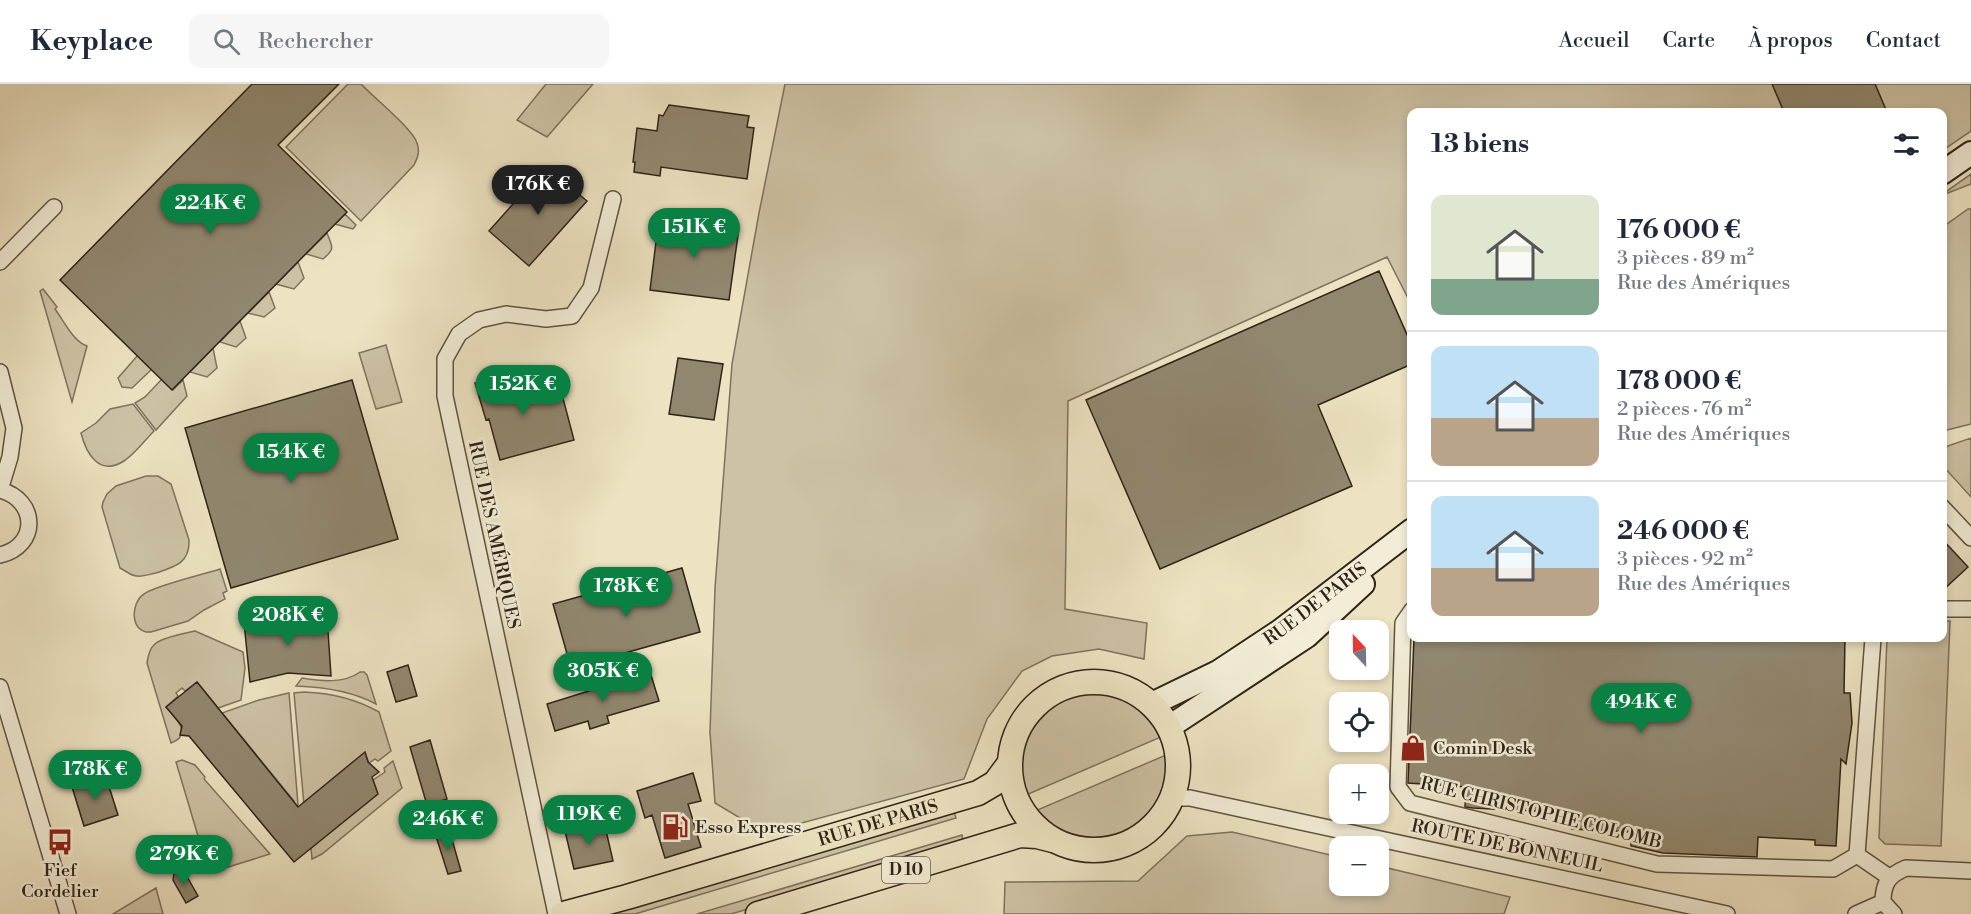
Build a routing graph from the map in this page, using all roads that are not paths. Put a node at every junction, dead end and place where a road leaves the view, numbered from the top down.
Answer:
1 (1971, 153) edge
2 (1947, 169) edge
3 (613, 199) dead end
4 (54, 207) dead end
5 (0, 262) edge
6 (0, 372) edge
7 (0, 490) edge
8 (1947, 512) edge
9 (1407, 534) edge
10 (1971, 538) edge
11 (1407, 553) edge
12 (0, 555) edge
13 (1947, 609) edge
14 (1971, 609) edge
15 (1407, 617) edge
16 (1873, 642) edge
17 (0, 687) edge
18 (1152, 704) junction
19 (1169, 727) junction
20 (1009, 764) junction
21 (1173, 798) junction
22 (1053, 841) junction
23 (1857, 855) junction
24 (1971, 870) edge
25 (1889, 877) junction
26 (1883, 902) junction
27 (68, 914) edge
28 (556, 914) edge
29 (563, 914) edge
30 (758, 914) edge
31 (1727, 914) edge
32 (1856, 914) edge
33 (1894, 914) edge

1 - 2 main road
3 - 28 street, RUE DES AMÉRIQUES
4 - 5 street
6 - 7 street
7 - 12 street
8 - 10 street
9 - 18 main road, RUE DE PARIS
11 - 19 main road, RUE DE PARIS
13 - 14 street
15 - 23 street, RUE CHRISTOPHE COLOMB
16 - 23 street
17 - 27 street
18 - 19 main road
18 - 20 main road
19 - 21 main road
20 - 22 main road
20 - 29 main road, RUE DE PARIS
21 - 22 main road
21 - 31 street, ROUTE DE BONNEUIL
22 - 30 main road, D 10
23 - 25 street
24 - 25 street
25 - 26 street
26 - 32 street
26 - 33 street

